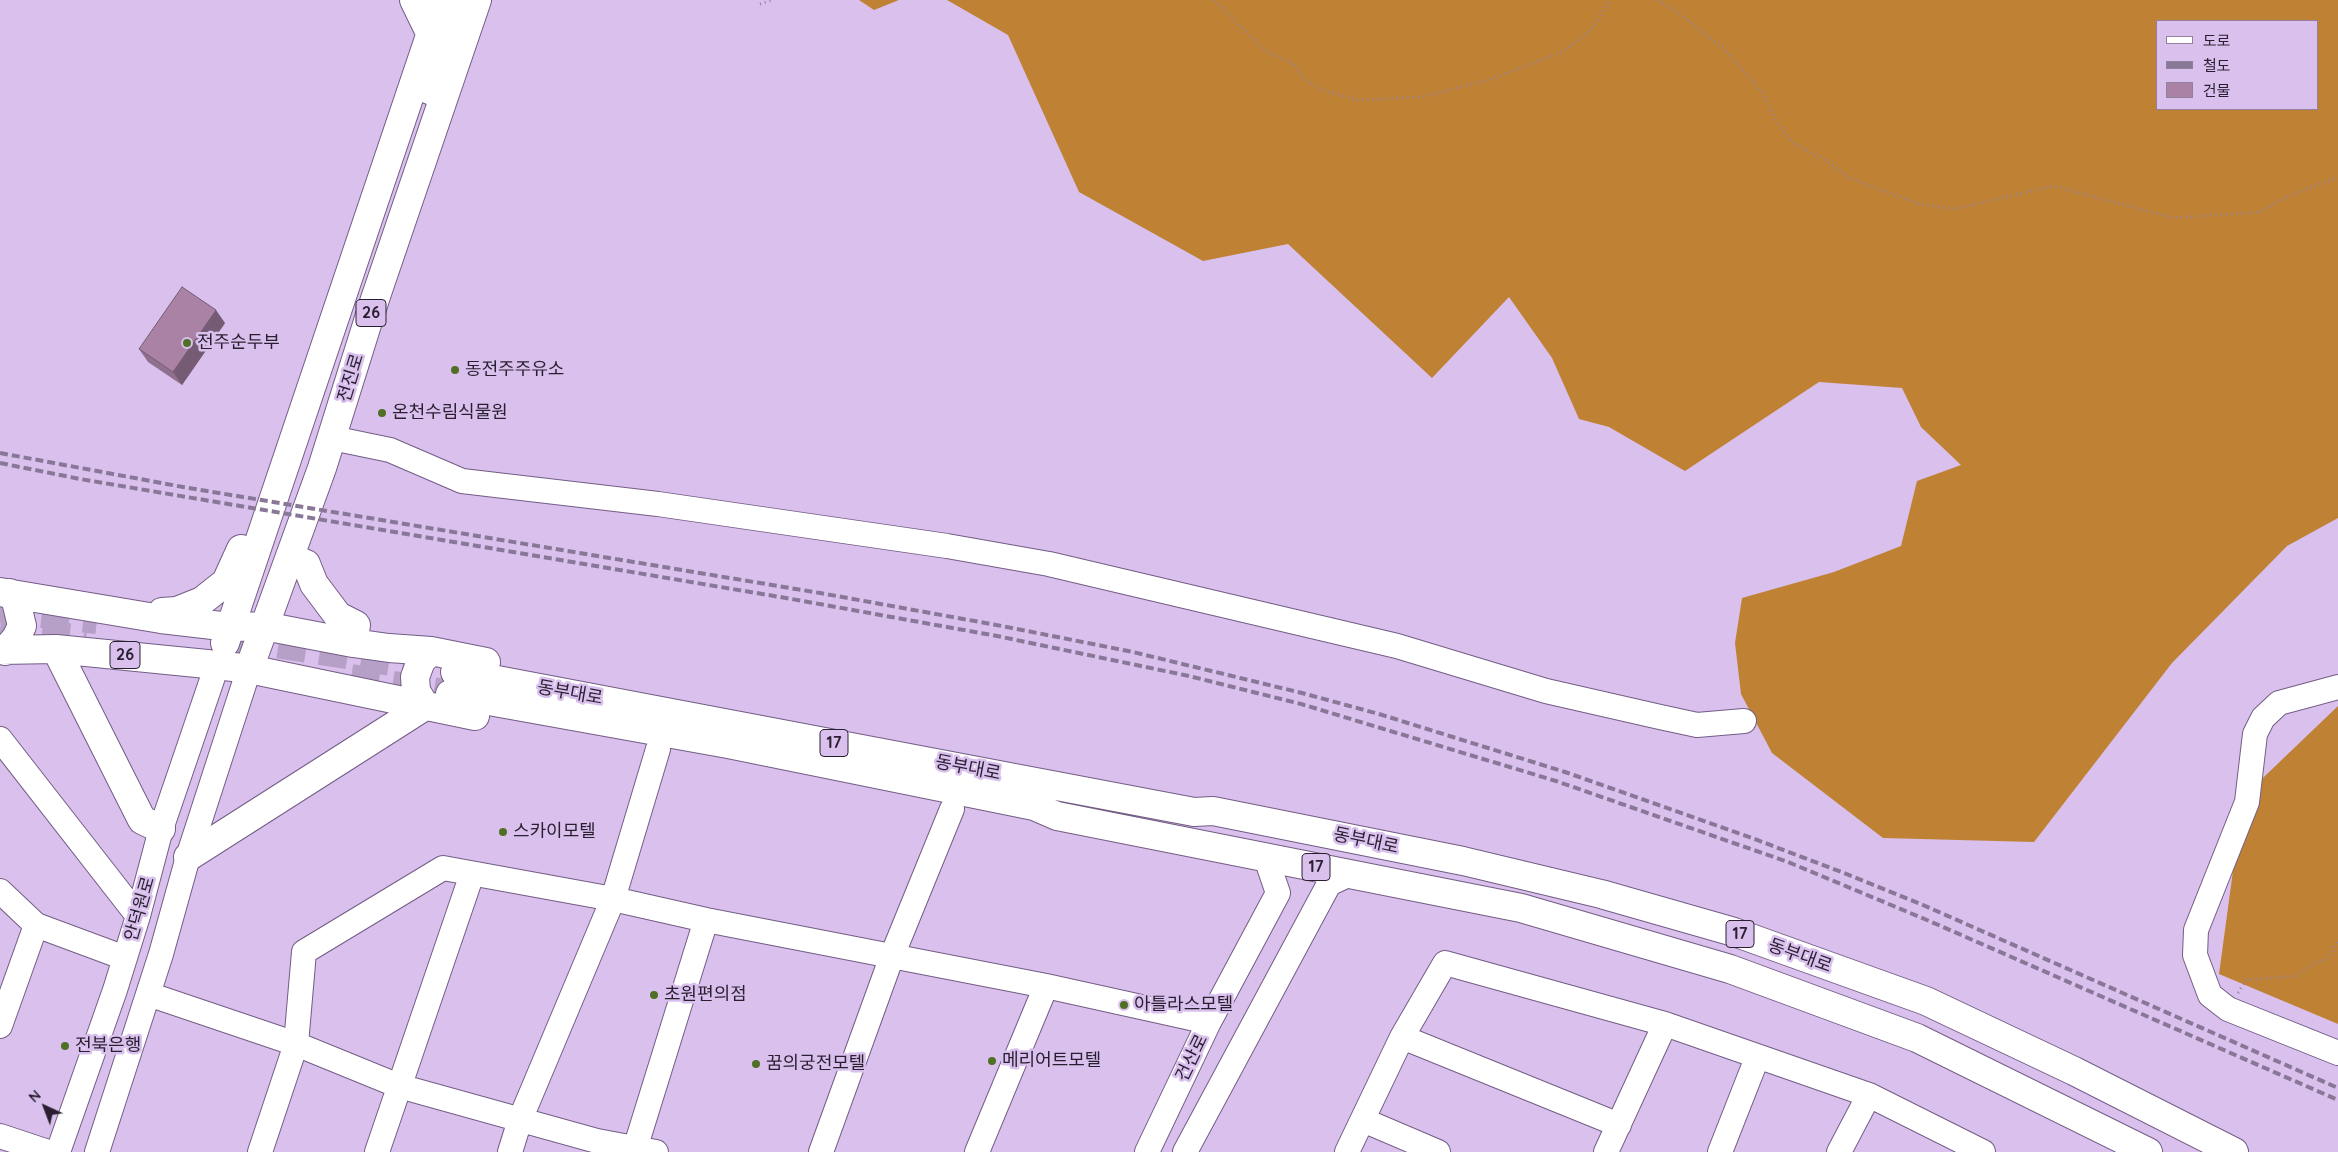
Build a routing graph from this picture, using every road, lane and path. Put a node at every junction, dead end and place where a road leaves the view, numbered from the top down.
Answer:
1 (414, 0) edge
2 (442, 0) edge
3 (454, 0) edge
4 (477, 0) edge
5 (772, 0) edge
6 (1214, 0) edge
7 (1610, 0) edge
8 (1658, 0) edge
9 (760, 4) dead end
10 (430, 33) junction
11 (443, 98) junction
12 (2338, 177) edge
13 (332, 438) junction
14 (257, 551) junction
15 (291, 558) junction
16 (5, 592) edge
17 (161, 619) junction
18 (264, 626) junction
19 (230, 627) junction
20 (353, 643) junction
21 (56, 649) junction
22 (3, 650) edge
23 (431, 651) junction
24 (217, 664) junction
25 (249, 669) junction
26 (2338, 687) edge
27 (425, 706) junction
28 (1744, 721) dead end
29 (0, 739) edge
30 (658, 749) junction
31 (952, 808) junction
32 (1213, 811) junction
33 (1057, 816) junction
34 (161, 829) junction
35 (188, 857) junction
36 (1266, 858) junction
37 (472, 874) junction
38 (1350, 874) junction
39 (0, 891) edge
40 (612, 899) junction
41 (138, 916) junction
42 (706, 920) junction
43 (36, 925) junction
44 (2338, 942) edge
45 (892, 956) junction
46 (126, 958) junction
47 (1046, 986) junction
48 (148, 994) junction
49 (2210, 995) junction
50 (1209, 1022) junction
51 (1665, 1024) junction
52 (0, 1026) edge
53 (1402, 1037) junction
54 (296, 1044) junction
55 (2338, 1053) edge
56 (1757, 1058) junction
57 (399, 1086) junction
58 (1869, 1095) junction
59 (520, 1120) junction
60 (1363, 1120) junction
61 (1619, 1125) junction
62 (0, 1136) edge
63 (642, 1151) edge
64 (48, 1152) edge
65 (58, 1152) edge
66 (97, 1152) edge
67 (260, 1152) edge
68 (377, 1152) edge
69 (510, 1152) edge
70 (821, 1152) edge
71 (977, 1152) edge
72 (1147, 1152) edge
73 (1186, 1152) edge
74 (1347, 1152) edge
75 (1438, 1152) edge
76 (1606, 1152) edge
77 (1720, 1152) edge
78 (1839, 1152) edge
79 (1983, 1152) edge
80 (2148, 1152) edge
81 (2234, 1152) edge

1 - 10 main road
2 - 10 main road, 전진로 / 26
3 - 11 street
4 - 11 main road, 전진로 / 26
5 - 9 path
6 - 7 path
8 - 12 path
10 - 14 main road, 전진로 / 26
11 - 13 main road, 전진로 / 26
13 - 15 main road, 전진로 / 26
13 - 28 street
14 - 17 main road
14 - 19 main road, 전진로
15 - 18 main road, 전진로 / 26
15 - 20 main road
16 - 17 main road, 26
16 - 22 main road
17 - 19 main road
18 - 19 main road
18 - 20 main road
18 - 25 main road, 전진로 / 26
19 - 24 main road, 전진로
20 - 23 main road
21 - 22 main road, 26
21 - 24 main road, 26
21 - 34 main road
23 - 27 main road
23 - 32 main road
24 - 25 main road, 26
24 - 34 street, 안덕원로
25 - 27 main road, 동부대로
25 - 35 street, 안덕원로
26 - 49 street
27 - 30 main road, 동부대로
27 - 35 main road
29 - 41 street
30 - 31 main road, 동부대로
30 - 40 street
31 - 33 main road, 동부대로
31 - 45 street
32 - 33 main road, 동부대로 / 17
32 - 81 main road, 동부대로 / 17
33 - 36 main road, 동부대로 / 17
34 - 41 street, 안덕원로
35 - 48 street, 안덕원로
36 - 38 main road, 동부대로 / 17
36 - 50 street, 건산로
37 - 40 street
37 - 54 street
37 - 57 street
38 - 73 street
38 - 80 main road, 동부대로 / 17
39 - 43 street
40 - 42 street
40 - 59 street
41 - 46 street, 안덕원로
42 - 45 street
42 - 63 street
43 - 46 street
43 - 52 street
44 - 49 path
45 - 47 street
45 - 70 street
46 - 65 street, 안덕원로
47 - 50 street
47 - 71 street
48 - 54 street
48 - 66 street, 안덕원로
49 - 55 street
50 - 72 street, 건산로
51 - 53 street
51 - 56 street
51 - 61 street
53 - 60 street
53 - 61 street
54 - 57 street
54 - 67 street
56 - 58 street
56 - 77 street
57 - 59 street
57 - 68 street
58 - 78 street
58 - 79 street
59 - 63 street
59 - 69 street
60 - 74 street
60 - 75 street
61 - 76 street
62 - 64 street

